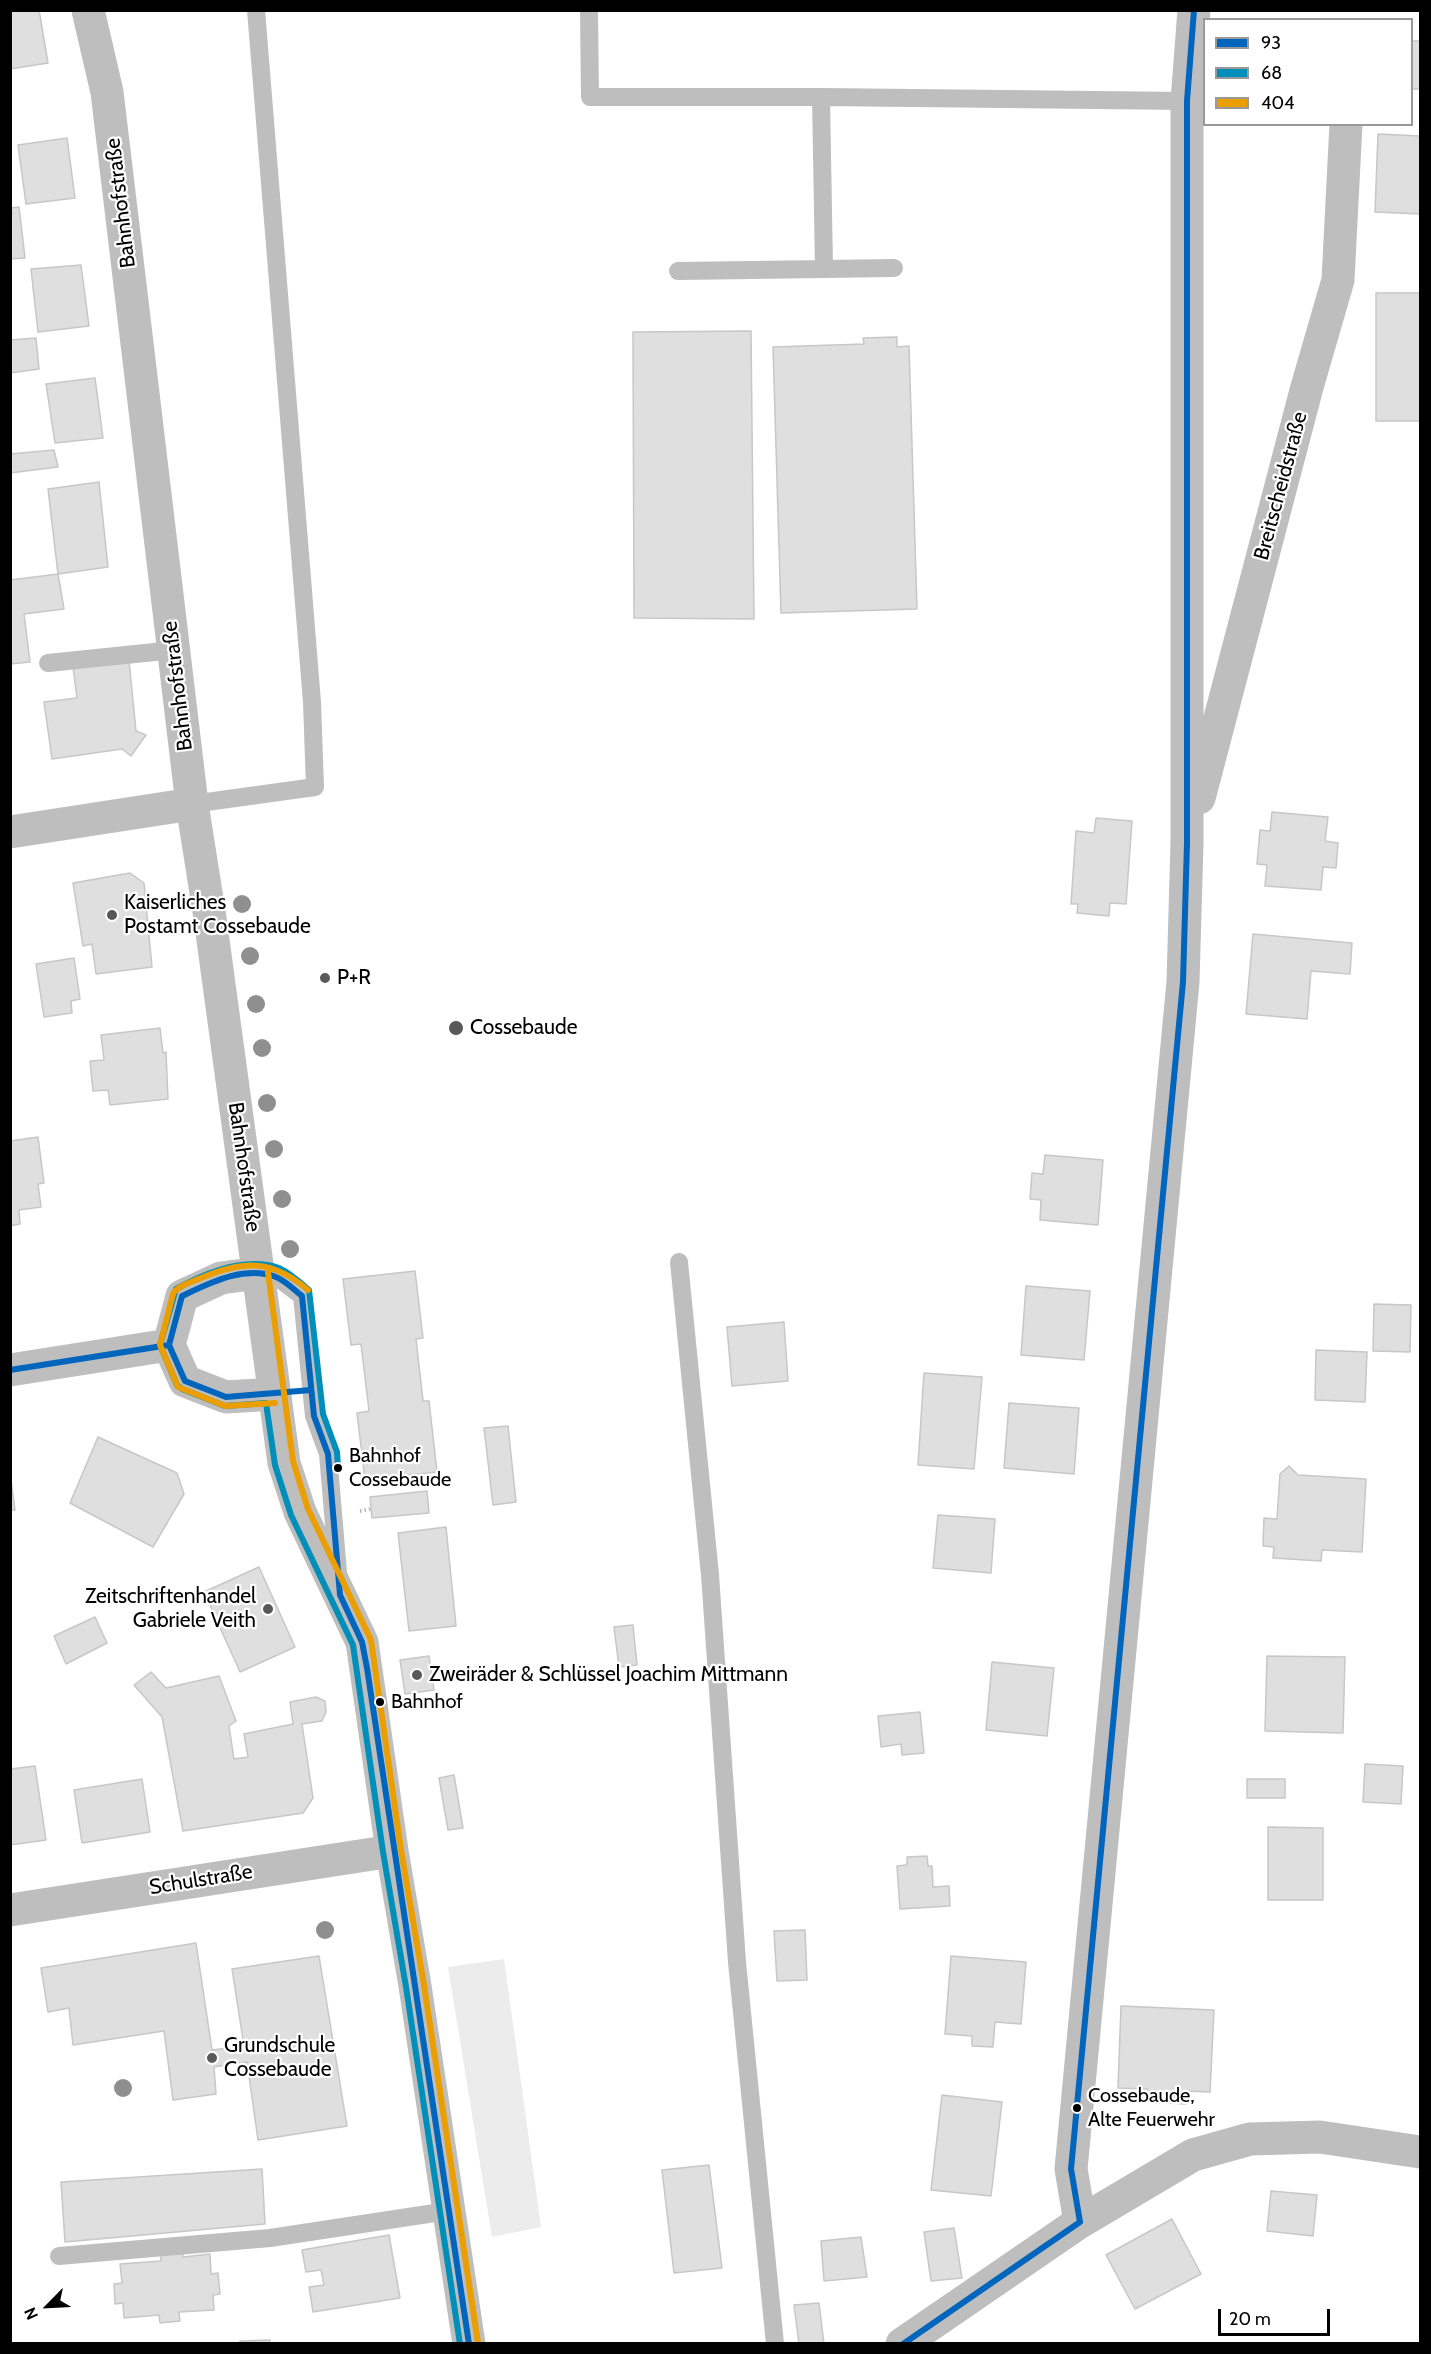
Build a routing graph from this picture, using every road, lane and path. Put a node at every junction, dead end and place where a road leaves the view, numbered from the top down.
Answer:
1 (88, 10) edge
2 (256, 10) edge
3 (590, 10) edge
4 (1194, 10) edge
5 (821, 97) junction
6 (1187, 101) junction
7 (1346, 126) edge
8 (894, 268) dead end
9 (824, 269) junction
10 (678, 270) dead end
11 (174, 650) junction
12 (48, 663) dead end
13 (192, 804) junction
14 (10, 832) edge
15 (1187, 843) junction
16 (679, 1262) dead end
17 (259, 1273) junction
18 (168, 1345) junction
19 (10, 1370) edge
20 (311, 1390) junction
21 (274, 1394) junction
22 (340, 1595) junction
23 (392, 1851) junction
24 (10, 1910) edge
25 (1420, 2152) edge
26 (448, 2211) junction
27 (1080, 2222) junction
28 (59, 2256) dead end
29 (469, 2343) edge
30 (775, 2343) edge
31 (902, 2343) edge

1 - 11 street, Bahnhofstraße
2 - 13 lane
3 - 5 lane
4 - 6 street, Breitscheidstraße
5 - 6 lane
5 - 9 lane
6 - 15 street, Breitscheidstraße
7 - 15 street, Breitscheidstraße
8 - 9 lane
9 - 10 lane
11 - 12 lane
11 - 13 street, Bahnhofstraße
13 - 14 street
13 - 17 street, Bahnhofstraße
15 - 27 street, Breitscheidstraße
16 - 30 lane
17 - 18 street
17 - 20 lane
17 - 21 street, Bahnhofstraße
18 - 19 street
18 - 21 street
20 - 21 lane
20 - 22 lane
21 - 22 street, Bahnhofstraße
22 - 23 street, Bahnhofstraße
23 - 24 street, Schulstraße
23 - 26 street, Bahnhofstraße
25 - 27 street
26 - 28 lane
26 - 29 street, Bahnhofstraße
27 - 31 street

